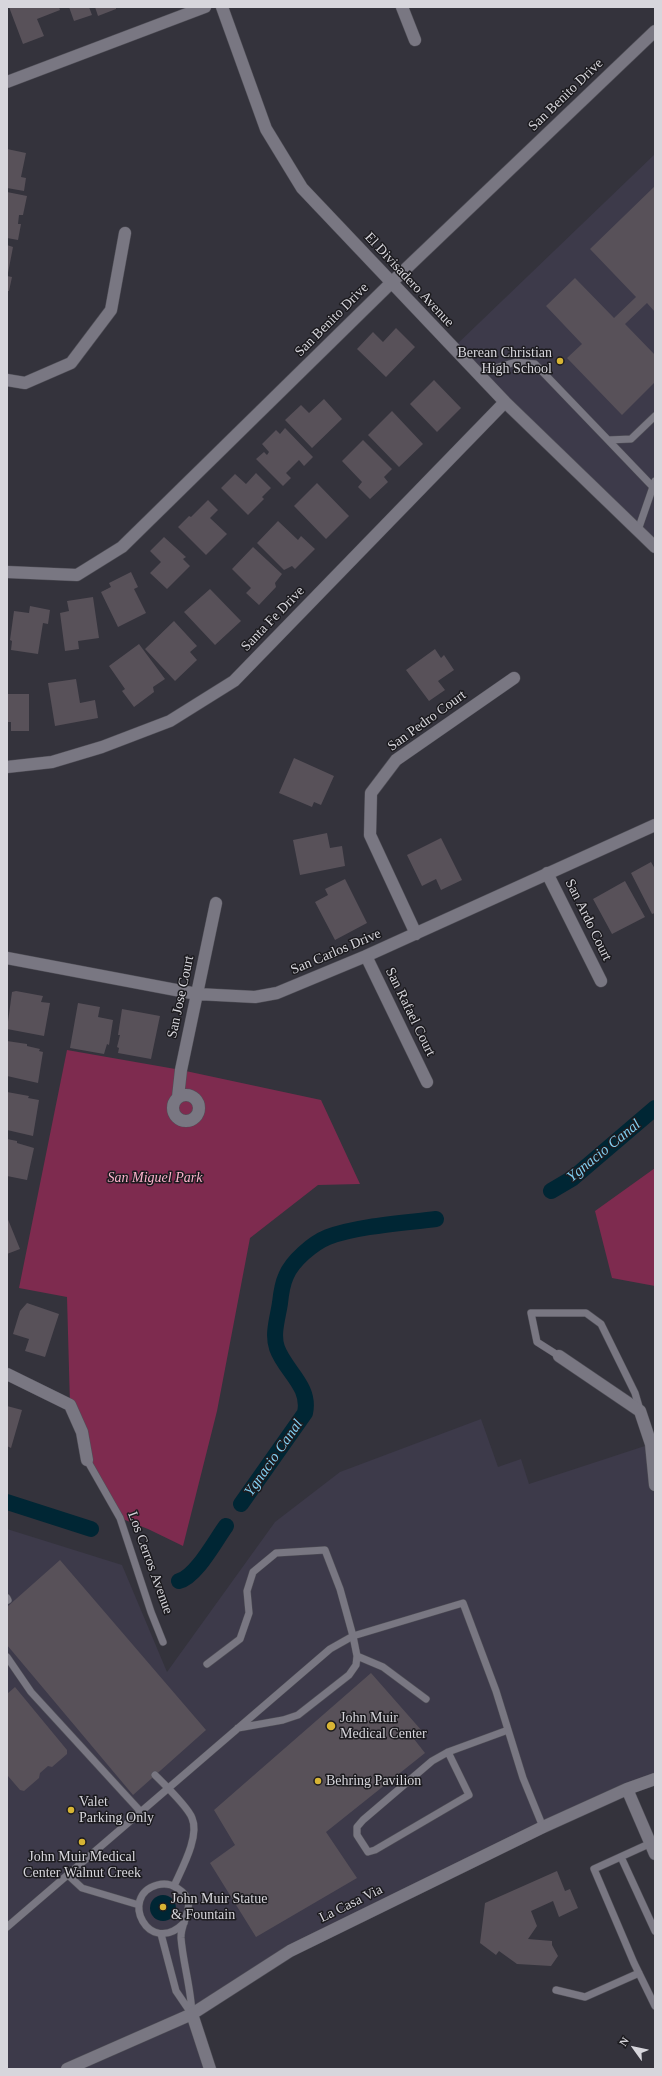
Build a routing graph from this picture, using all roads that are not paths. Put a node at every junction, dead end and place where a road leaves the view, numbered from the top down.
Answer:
1 (205, 7) edge
2 (222, 7) edge
3 (402, 7) edge
4 (655, 31) edge
5 (414, 40) dead end
6 (7, 82) edge
7 (125, 233) dead end
8 (391, 283) junction
9 (478, 373) junction
10 (7, 380) edge
11 (505, 402) junction
12 (655, 416) edge
13 (608, 440) junction
14 (654, 484) edge
15 (638, 530) junction
16 (655, 547) edge
17 (7, 572) edge
18 (514, 678) dead end
19 (7, 766) edge
20 (655, 825) edge
21 (547, 872) junction
22 (216, 903) dead end
23 (416, 934) junction
24 (366, 956) junction
25 (7, 958) edge
26 (601, 981) dead end
27 (197, 994) junction
28 (427, 1082) dead end
29 (178, 1097) dead end
30 (559, 1356) joint
31 (7, 1374) edge
32 (640, 1411) junction
33 (87, 1460) joint
34 (655, 1485) edge
35 (353, 1636) junction
36 (164, 1642) dead end
37 (358, 1656) junction
38 (7, 1658) edge
39 (207, 1664) dead end
40 (426, 1699) dead end
41 (238, 1728) junction
42 (508, 1730) junction
43 (448, 1752) junction
44 (155, 1775) dead end
45 (655, 1779) edge
46 (168, 1789) junction
47 (627, 1789) junction
48 (142, 1812) junction
49 (543, 1827) junction
50 (653, 1848) edge
51 (621, 1857) junction
52 (68, 1875) junction
53 (174, 1886) junction
54 (139, 1905) junction
55 (184, 1923) junction
56 (7, 1926) edge
57 (655, 1931) edge
58 (162, 1934) junction
59 (639, 1973) junction
60 (556, 1990) dead end
61 (655, 2006) edge
62 (192, 2014) junction
63 (70, 2068) edge
64 (210, 2069) edge

1 - 6 street
2 - 8 street, El Divisadero Avenue
3 - 5 street
4 - 8 street, San Benito Drive
7 - 10 street
8 - 9 street, El Divisadero Avenue
8 - 17 street, San Benito Drive
9 - 11 street, El Divisadero Avenue
9 - 13 lane
11 - 15 street, El Divisadero Avenue
11 - 19 street, Santa Fe Drive
12 - 13 lane
13 - 14 lane
14 - 15 lane
15 - 16 street, El Divisadero Avenue
18 - 23 street, San Pedro Court
20 - 21 street, San Carlos Drive
21 - 23 street, San Carlos Drive
21 - 26 street, San Ardo Court
22 - 27 street, San Jose Court
23 - 24 street, San Carlos Drive
24 - 27 street, San Carlos Drive
24 - 28 street, San Rafael Court
25 - 27 street, San Carlos Drive
27 - 29 street, San Jose Court
30 - 32 street
30 - 32 lane
31 - 33 street, Los Cerros Avenue
32 - 34 street
33 - 36 lane, Los Cerros Avenue
35 - 37 lane
35 - 39 lane
35 - 41 lane
35 - 42 lane
37 - 40 lane
37 - 41 lane
38 - 48 lane
41 - 46 lane
42 - 43 lane
42 - 49 lane
43 - 43 lane
44 - 46 lane
45 - 47 street, La Casa Via
46 - 48 lane
46 - 53 lane
47 - 49 street, La Casa Via
47 - 50 street
48 - 52 lane
49 - 62 street, La Casa Via
50 - 51 lane
51 - 57 lane
51 - 59 lane
52 - 54 lane
52 - 56 lane
53 - 54 lane
53 - 55 lane
54 - 58 lane
55 - 58 lane
55 - 62 lane
58 - 62 lane
59 - 60 lane
59 - 61 lane
62 - 63 street, La Casa Via
62 - 64 street

